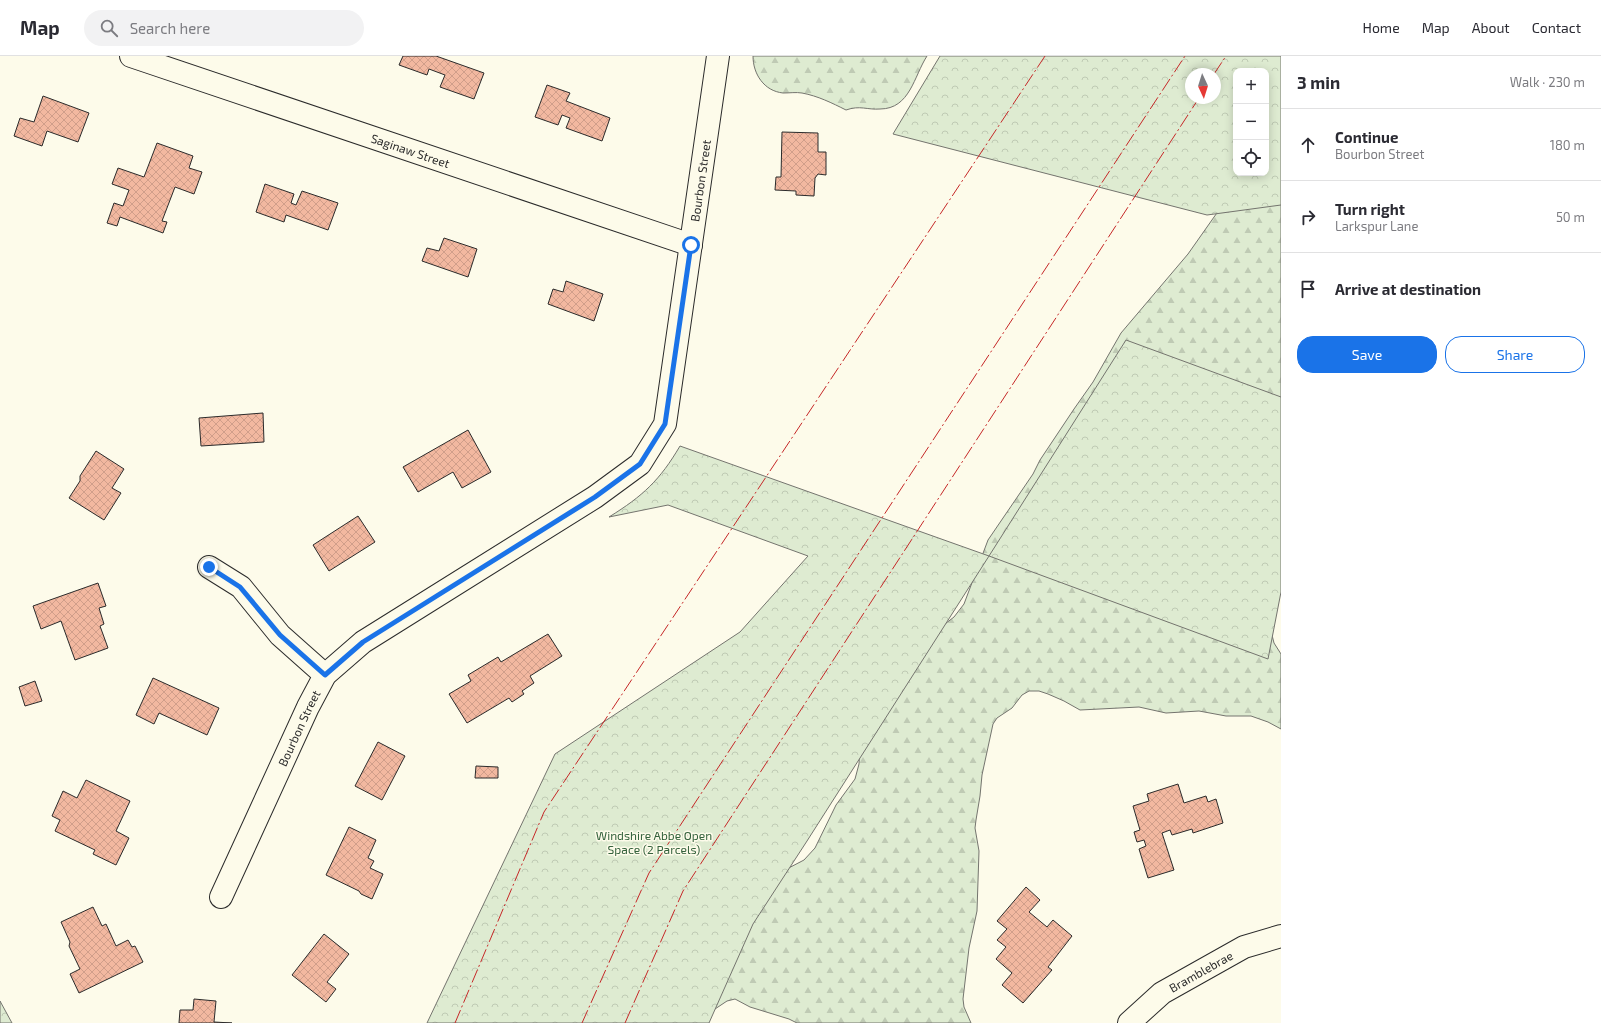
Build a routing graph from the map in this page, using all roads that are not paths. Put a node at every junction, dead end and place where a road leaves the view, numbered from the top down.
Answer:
1 (131, 56) edge
2 (718, 56) edge
3 (691, 245) junction
4 (209, 567) dead end
5 (325, 675) junction
6 (221, 897) dead end
7 (1281, 936) edge
8 (1129, 1023) edge

1 - 3 street, Saginaw Street
2 - 3 street, Bourbon Street
3 - 5 street, Bourbon Street
4 - 5 street
5 - 6 street, Bourbon Street
7 - 8 street, Bramblebrae

